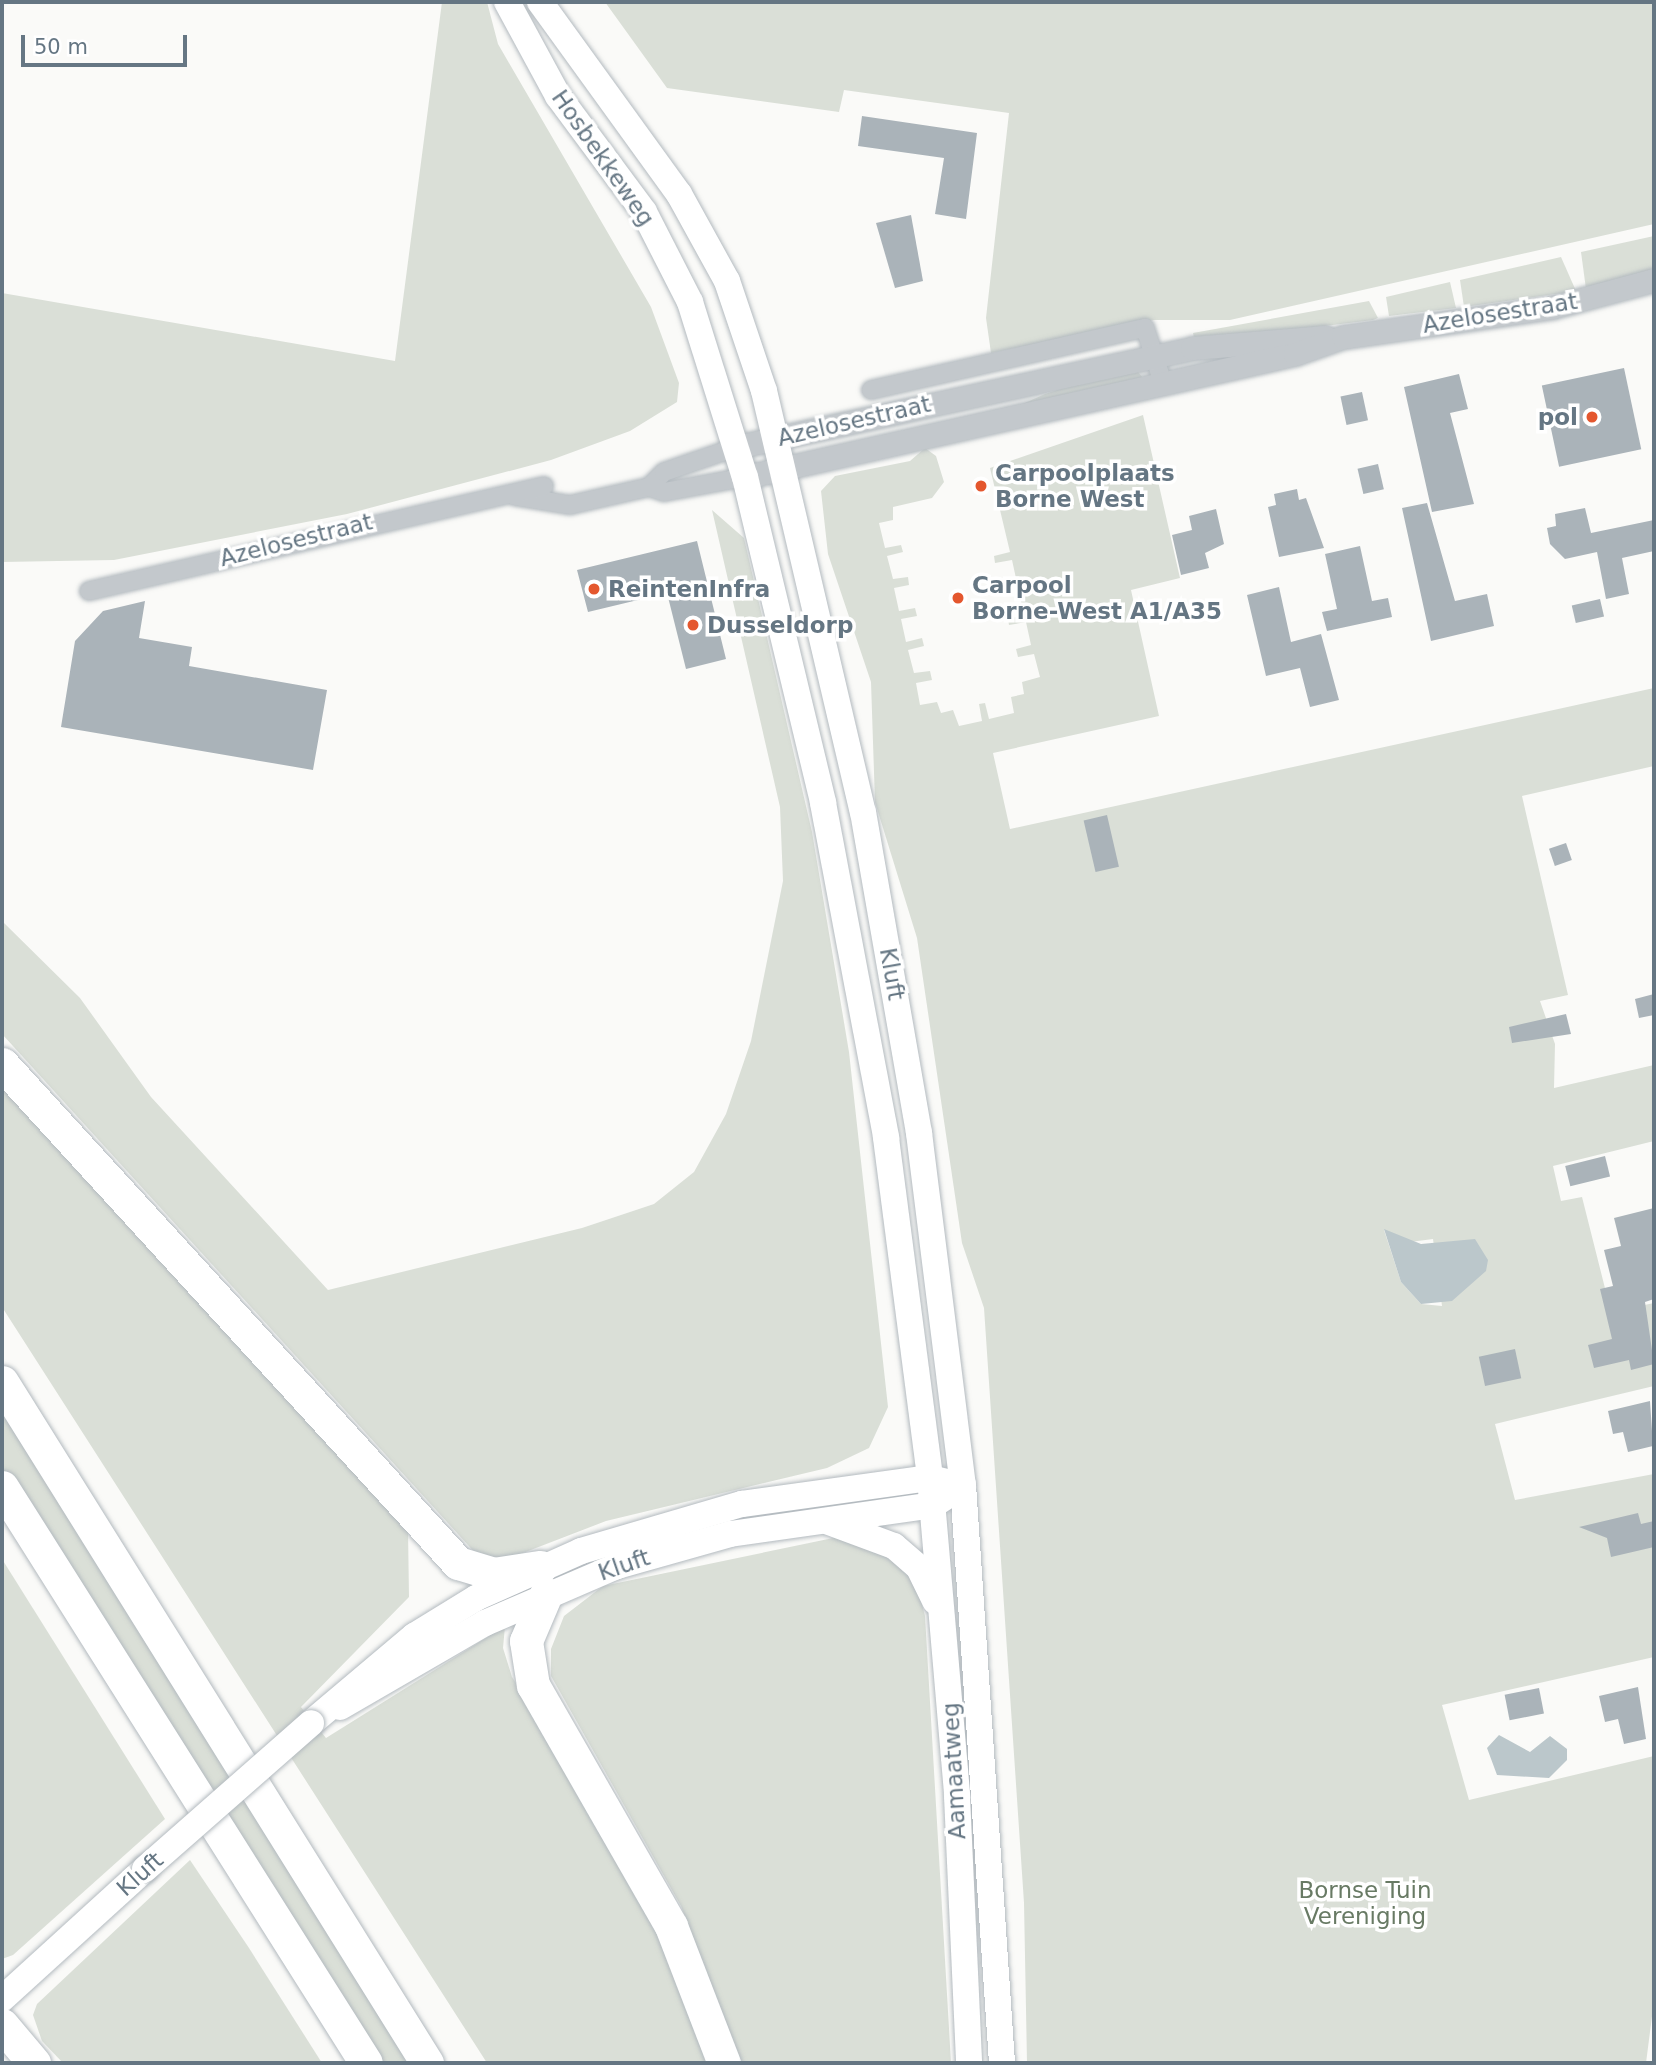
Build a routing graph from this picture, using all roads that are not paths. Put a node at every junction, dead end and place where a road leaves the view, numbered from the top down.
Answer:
1 (507, 2) edge
2 (540, 2) edge
3 (1654, 280) edge
4 (1343, 337) junction
5 (1154, 356) junction
6 (1163, 383) junction
7 (872, 390) dead end
8 (943, 401) junction
9 (951, 432) junction
10 (775, 439) junction
11 (736, 447) junction
12 (783, 471) junction
13 (745, 477) junction
14 (544, 486) dead end
15 (649, 486) junction
16 (504, 494) junction
17 (89, 590) dead end
18 (2, 1064) edge
19 (2, 1382) edge
20 (930, 1478) junction
21 (963, 1485) junction
22 (2, 1487) edge
23 (933, 1505) junction
24 (817, 1519) junction
25 (543, 1581) junction
26 (943, 1618) junction
27 (2, 1999) edge
28 (2, 2025) edge
29 (34, 2063) edge
30 (366, 2063) edge
31 (427, 2063) edge
32 (724, 2063) edge
33 (969, 2063) edge
34 (1002, 2063) edge

1 - 11 main road, Hosbekkeweg
2 - 10 main road, Hosbekkeweg
3 - 4 street, Azelosestraat
4 - 5 street, Azelosestraat
4 - 6 street, Azelosestraat
5 - 6 street, Azelosestraat
5 - 7 street, Azelosestraat
5 - 8 street, Azelosestraat
6 - 9 street, Azelosestraat
8 - 9 street, Azelosestraat
8 - 10 street, Azelosestraat
9 - 12 street, Azelosestraat
10 - 11 street, Azelosestraat
10 - 12 main road, Hosbekkeweg
11 - 13 main road, Hosbekkeweg
11 - 15 street, Azelosestraat
12 - 13 street, Azelosestraat
12 - 21 main road, Kluft
13 - 15 street, Azelosestraat
13 - 20 main road, Kluft
14 - 16 street, Azelosestraat
15 - 16 street, Azelosestraat
16 - 17 street, Azelosestraat
18 - 25 highway
19 - 31 highway
20 - 21 main road, Kluft
20 - 23 main road, Aamaatweg
20 - 25 main road, Kluft
21 - 23 main road, Kluft
21 - 34 main road, Aamaatweg
22 - 30 highway
23 - 24 main road, Kluft
23 - 26 main road, Aamaatweg
24 - 25 main road, Kluft
24 - 26 main road
25 - 27 main road, Kluft, bridge
25 - 32 highway
26 - 33 main road, Aamaatweg
28 - 29 highway

